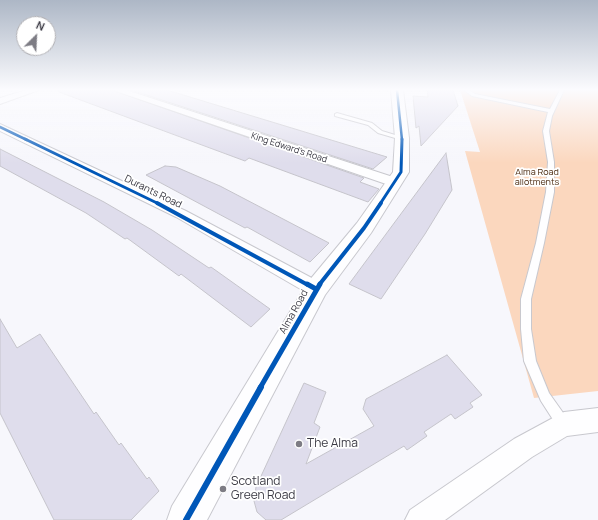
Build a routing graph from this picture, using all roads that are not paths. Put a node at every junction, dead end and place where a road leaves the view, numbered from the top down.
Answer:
1 (190, 114) edge
2 (400, 114) edge
3 (551, 114) edge
4 (337, 115) dead end
5 (0, 127) edge
6 (402, 138) junction
7 (394, 182) junction
8 (316, 289) junction
9 (598, 420) edge
10 (564, 424) junction
11 (186, 520) edge
12 (420, 520) edge

1 - 7 street, King Edward's Road
2 - 6 street, Alma Road
3 - 10 lane
4 - 6 lane
5 - 8 street, Durants Road
6 - 7 street, Alma Road
7 - 8 street, Alma Road
8 - 11 street, Alma Road
9 - 10 street
10 - 12 street

